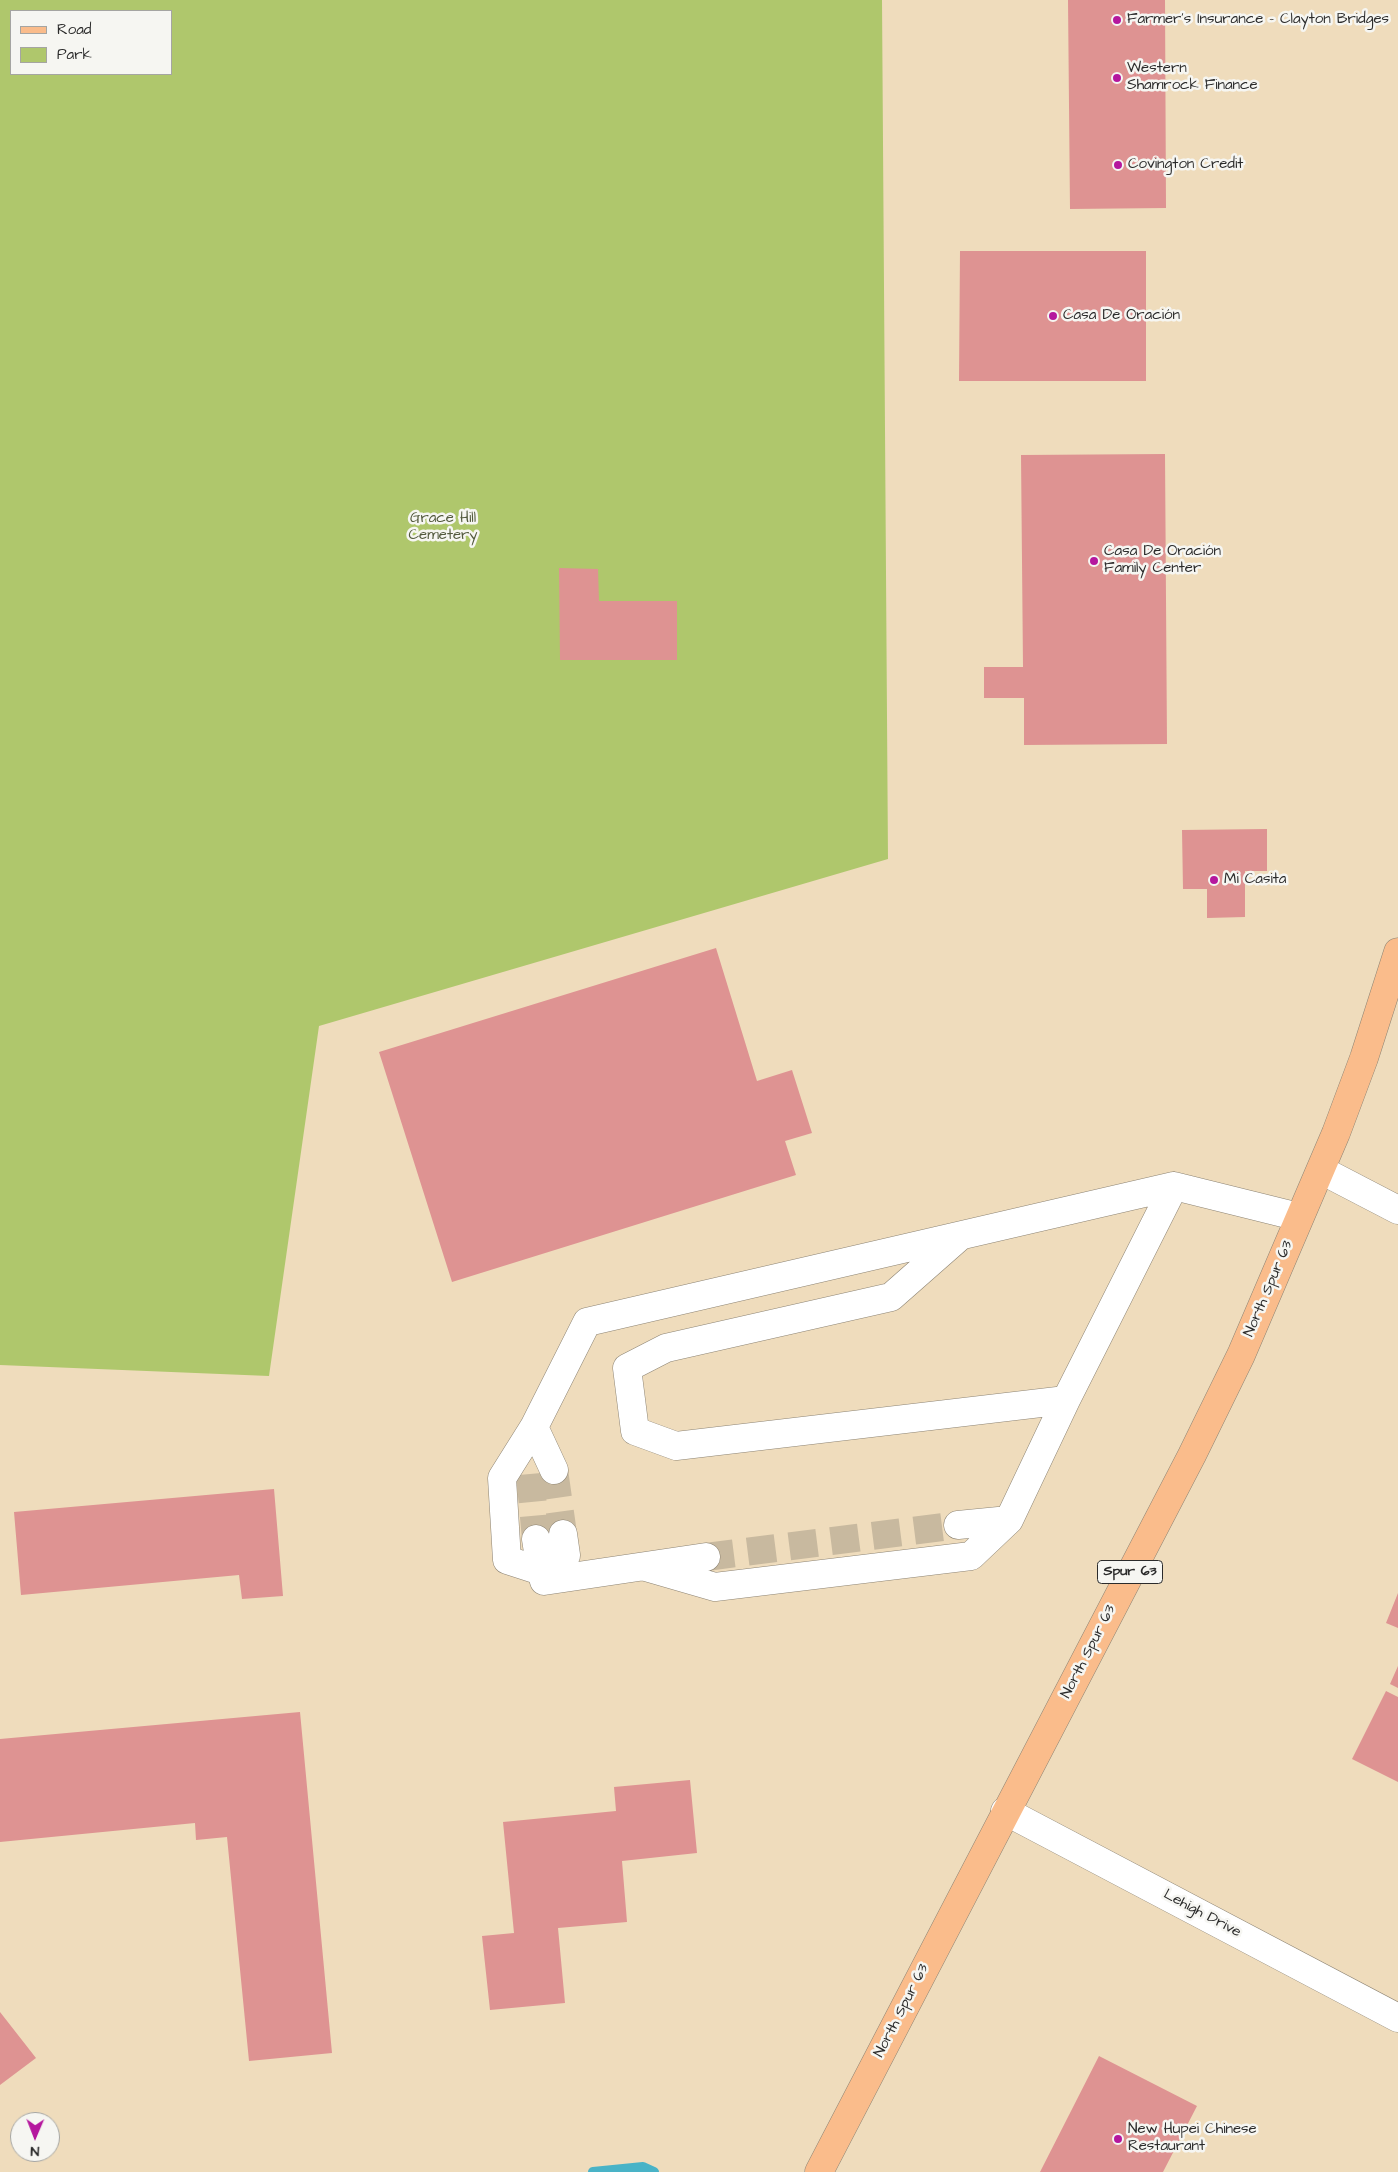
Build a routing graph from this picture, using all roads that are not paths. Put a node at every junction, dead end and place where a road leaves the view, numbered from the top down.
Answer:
1 (1398, 952) edge
2 (1321, 1170) junction
3 (1174, 1186) junction
4 (1398, 1210) edge
5 (1299, 1218) junction
6 (961, 1236) junction
7 (1066, 1400) junction
8 (534, 1428) junction
9 (542, 1472) tunnel mouth
10 (1009, 1520) junction
11 (958, 1526) tunnel mouth
12 (563, 1534) tunnel mouth
13 (536, 1539) tunnel mouth
14 (706, 1557) tunnel mouth
15 (646, 1567) junction
16 (541, 1571) junction
17 (1005, 1811) junction
18 (1398, 2018) edge
19 (819, 2172) edge

1 - 2 main road, North Spur 63 / Spur 63
2 - 4 street
2 - 5 main road, North Spur 63 / Spur 63
3 - 5 street
3 - 6 street
3 - 7 street
5 - 17 main road, North Spur 63 / Spur 63
6 - 7 street
6 - 8 street
7 - 10 street
8 - 9 street
8 - 16 street
10 - 11 street
10 - 15 street
12 - 16 street
13 - 16 street
14 - 15 street
15 - 16 street
17 - 18 street, Lehigh Drive
17 - 19 main road, North Spur 63 / Spur 63

